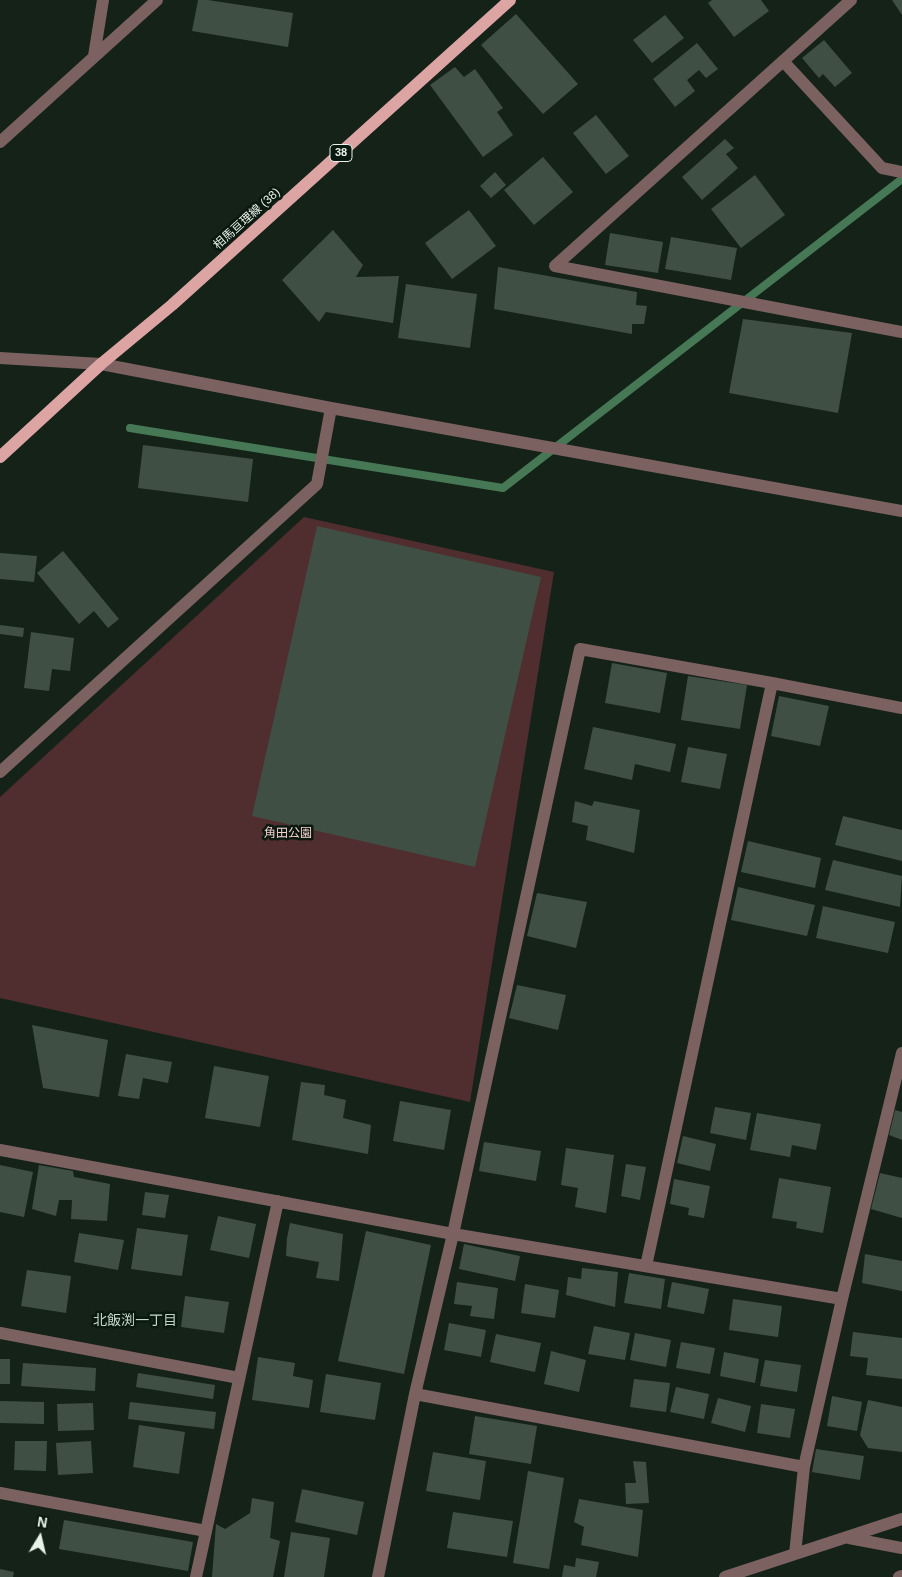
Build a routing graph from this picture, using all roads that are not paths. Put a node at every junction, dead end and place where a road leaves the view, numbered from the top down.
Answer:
1 (102, 0) edge
2 (157, 0) edge
3 (510, 0) edge
4 (851, 0) edge
5 (94, 56) junction
6 (783, 61) junction
7 (0, 142) edge
8 (902, 172) edge
9 (902, 332) edge
10 (0, 358) edge
11 (101, 364) junction
12 (331, 408) junction
13 (0, 457) edge
14 (902, 511) edge
15 (772, 683) junction
16 (902, 708) edge
17 (0, 772) edge
18 (902, 1053) edge
19 (0, 1150) edge
20 (278, 1201) junction
21 (453, 1234) junction
22 (646, 1266) junction
23 (842, 1298) junction
24 (0, 1334) edge
25 (239, 1378) junction
26 (415, 1394) junction
27 (804, 1467) junction
28 (0, 1493) edge
29 (902, 1519) edge
30 (206, 1531) junction
31 (846, 1537) junction
32 (902, 1548) edge
33 (795, 1554) junction
34 (196, 1577) edge
35 (378, 1577) edge
36 (725, 1577) edge

1 - 5 street
2 - 5 street
3 - 11 main road, 相馬亘理線 (38) / 38
4 - 6 street
5 - 7 street
6 - 8 street
6 - 9 street
10 - 11 street
11 - 12 street
11 - 13 main road, 相馬亘理線 (38) / 38
12 - 14 street
12 - 17 street
15 - 16 street
15 - 21 street
15 - 22 street
18 - 23 street
19 - 20 street
20 - 21 street
20 - 25 street
21 - 22 street
21 - 26 street
22 - 23 street
23 - 27 street
24 - 25 street
25 - 30 street
26 - 27 street
26 - 35 street
27 - 33 street
28 - 30 street
29 - 31 street
30 - 34 street
31 - 32 street
31 - 33 street
33 - 36 street

